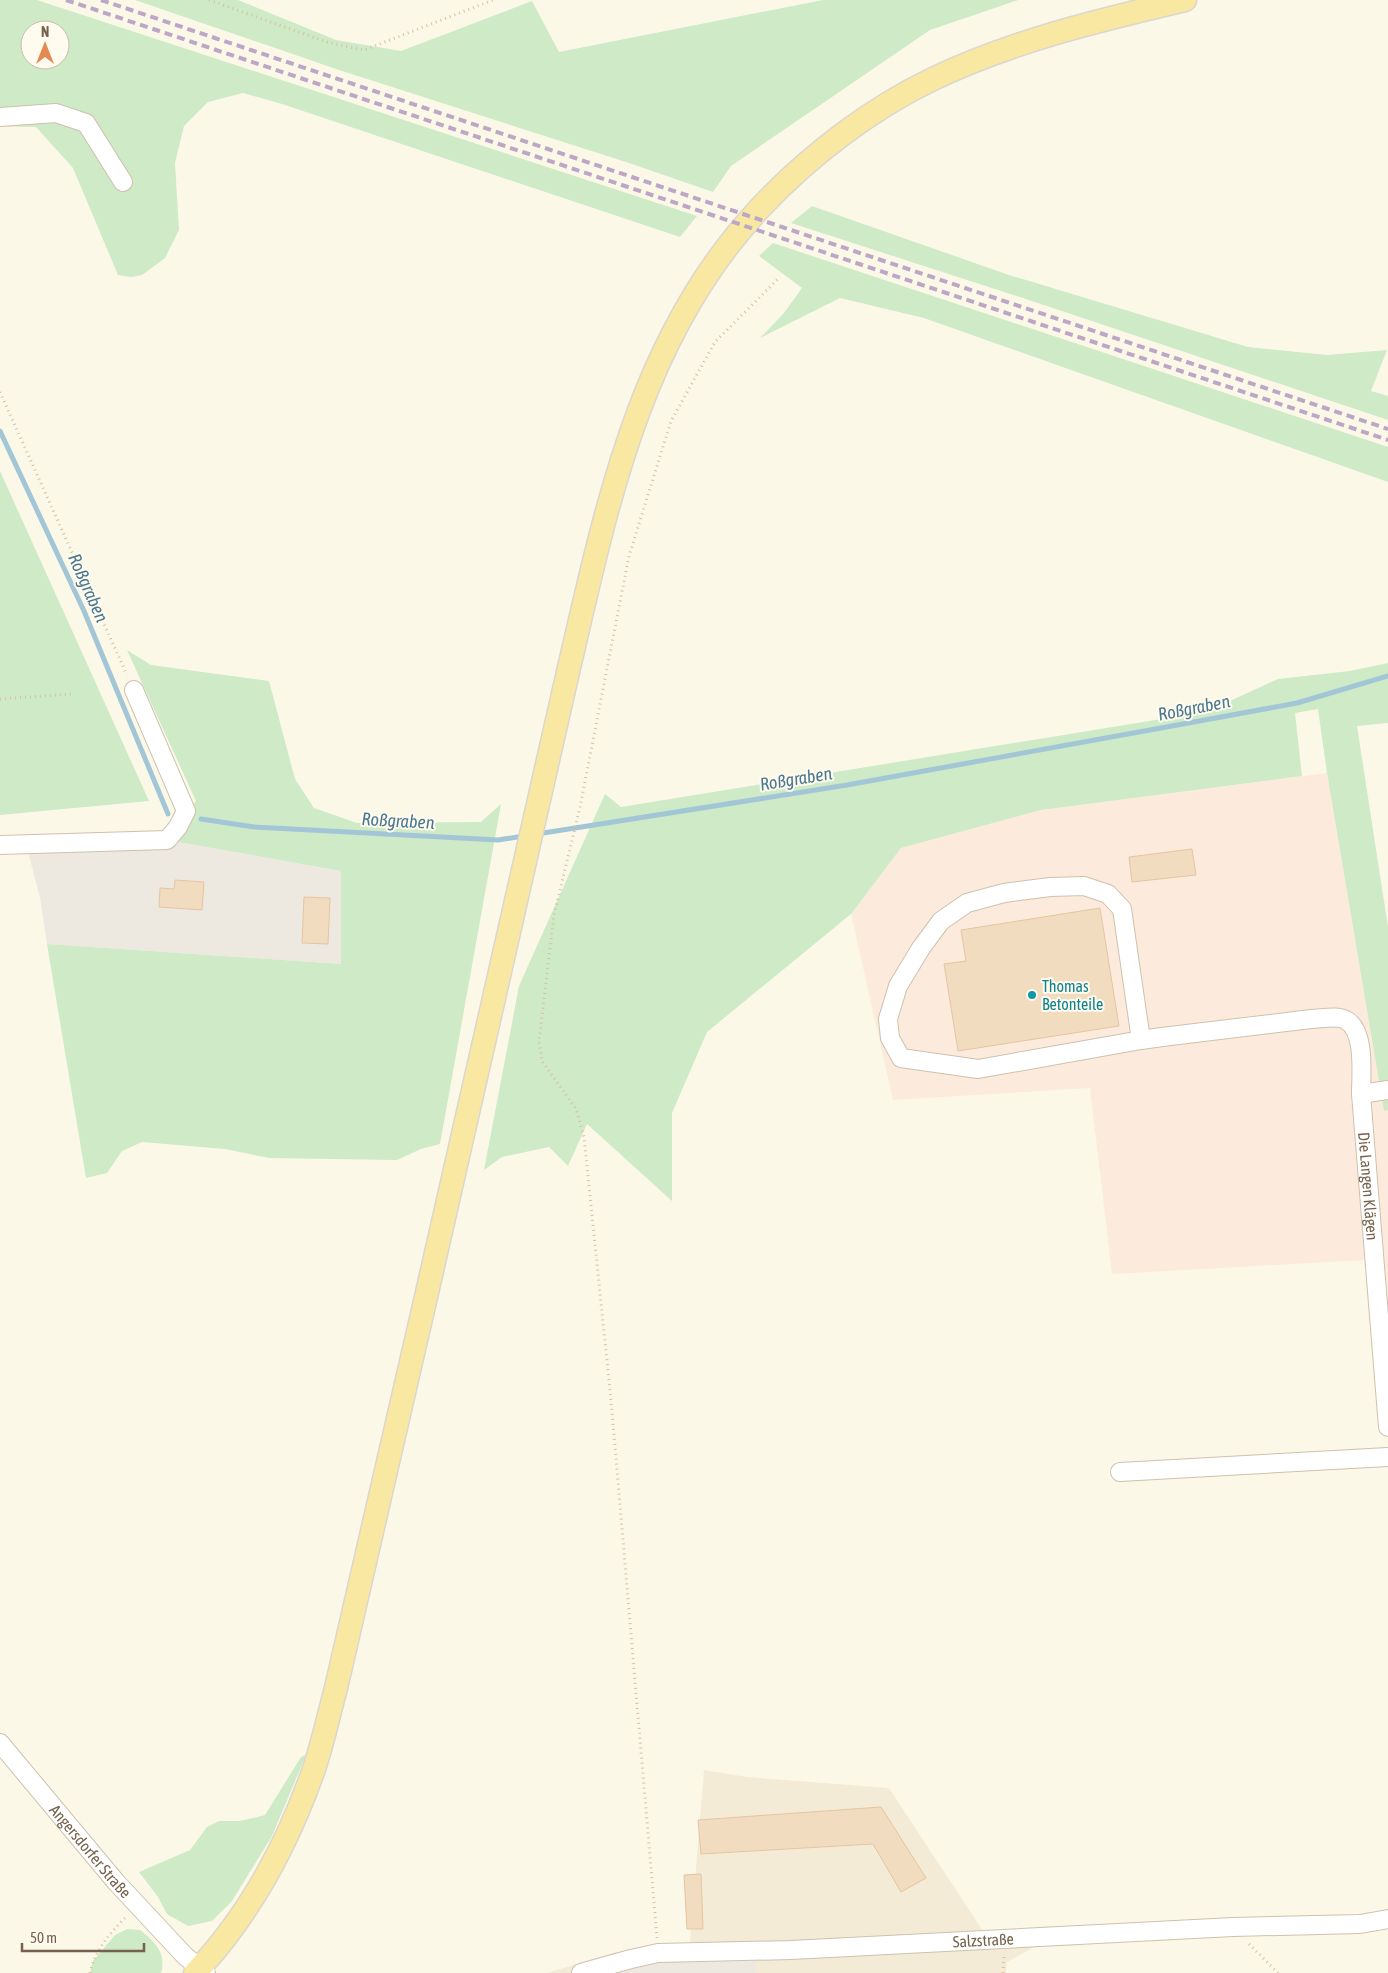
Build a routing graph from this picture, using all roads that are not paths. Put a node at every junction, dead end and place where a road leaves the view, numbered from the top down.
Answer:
1 (1185, 0) edge
2 (0, 117) edge
3 (123, 182) dead end
4 (134, 690) road end
5 (0, 845) edge
6 (1141, 1040) junction
7 (1388, 1090) edge
8 (1361, 1094) junction
9 (1386, 1374) edge
10 (1388, 1427) edge
11 (1388, 1457) edge
12 (1120, 1472) dead end
13 (0, 1743) edge
14 (1388, 1919) edge
15 (196, 1967) edge
16 (581, 1973) edge

1 - 15 main road
2 - 3 street
4 - 5 street
6 - 6 street
6 - 8 street, Die Langen Klägen
7 - 8 street
8 - 9 street, Die Langen Klägen
9 - 10 street, Die Langen Klägen
11 - 12 street
13 - 15 street, Angersdorfer Straße
14 - 16 street, Salzstraße

